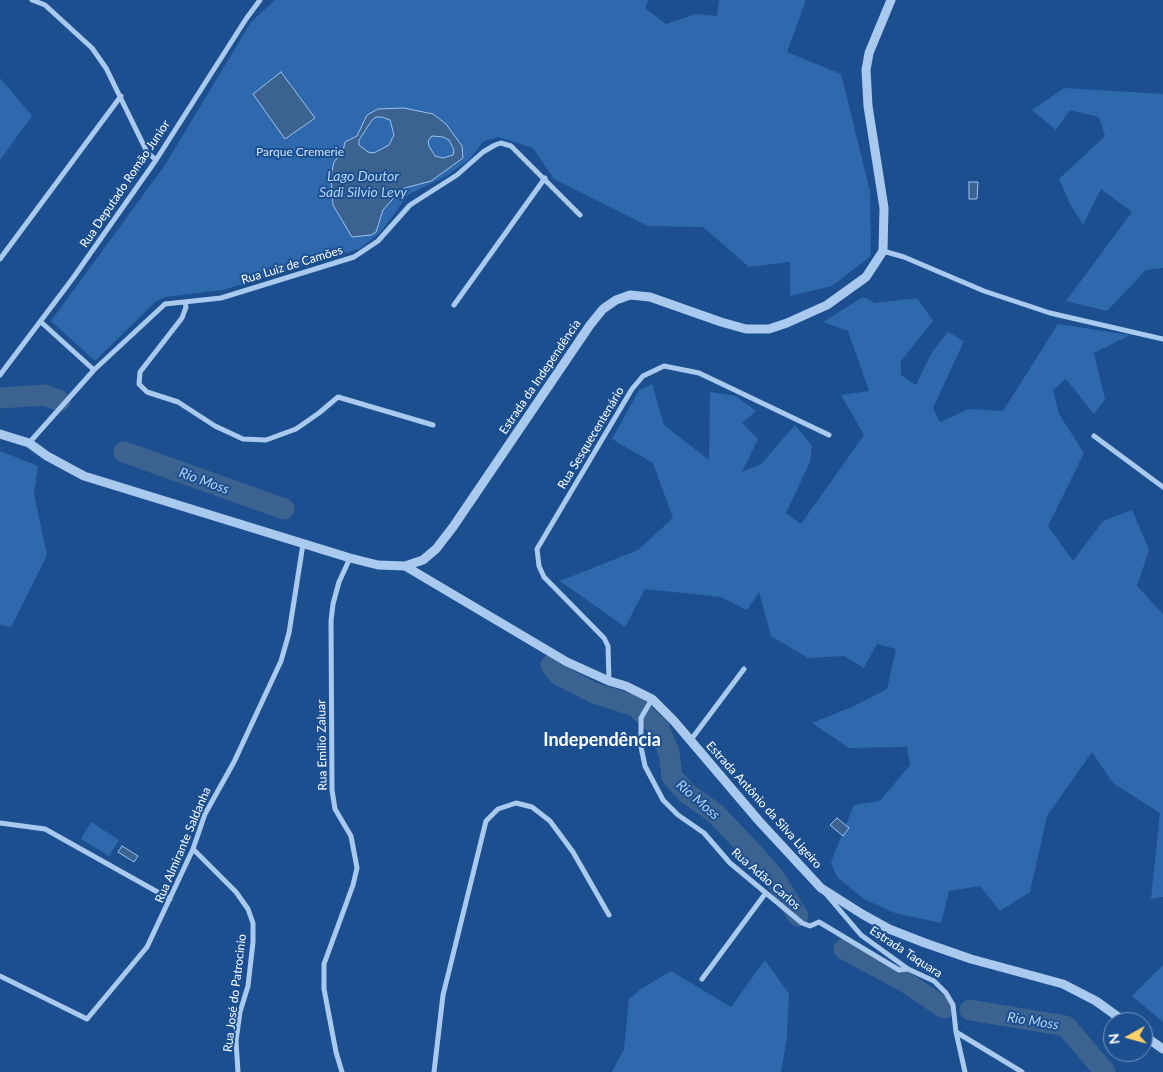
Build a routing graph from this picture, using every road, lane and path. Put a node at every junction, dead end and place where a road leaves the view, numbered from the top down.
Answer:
1 (32, 0) edge
2 (260, 0) edge
3 (891, 0) edge
4 (121, 96) junction
5 (156, 160) junction
6 (545, 178) junction
7 (580, 215) dead end
8 (883, 251) junction
9 (0, 259) edge
10 (185, 302) junction
11 (454, 305) dead end
12 (41, 322) junction
13 (1163, 340) edge
14 (94, 370) junction
15 (0, 375) edge
16 (433, 425) dead end
17 (0, 434) edge
18 (829, 435) dead end
19 (1094, 436) dead end
20 (29, 443) junction
21 (1163, 487) edge
22 (304, 544) junction
23 (350, 558) junction
24 (405, 566) junction
25 (744, 669) dead end
26 (609, 681) junction
27 (652, 699) junction
28 (690, 741) junction
29 (0, 823) edge
30 (193, 849) junction
31 (821, 888) junction
32 (765, 894) junction
33 (170, 899) junction
34 (609, 915) dead end
35 (908, 969) junction
36 (0, 976) edge
37 (702, 979) dead end
38 (1112, 1012) edge
39 (956, 1032) junction
40 (238, 1072) edge
41 (342, 1072) edge
42 (434, 1072) edge
43 (965, 1072) edge
44 (1022, 1072) edge

1 - 4 street
2 - 5 street, Rua Deputado Romão Junior
3 - 8 street
4 - 5 street
4 - 9 street
5 - 12 street, Rua Deputado Romão Junior
6 - 7 street, Rua Luiz de Camões
6 - 10 street, Rua Luiz de Camões
6 - 11 street
8 - 13 street
8 - 24 street, Estrada da Independência
10 - 14 street, Rua Luiz de Camões
10 - 16 street
12 - 14 street
12 - 15 street, Rua Deputado Romão Junior
14 - 20 street, Rua Luiz de Camões
17 - 20 street, Estrada da Independência
18 - 26 street, Rua Sesquecentenário
19 - 21 street
20 - 22 street, Estrada da Independência
22 - 23 street, Estrada da Independência
22 - 30 street, Rua Almirante Saldanha
23 - 24 street, Estrada da Independência
23 - 41 street, Rua Emilio Zaluar
24 - 26 street, Estrada Antônio da Silva Ligeiro
25 - 28 street
26 - 27 street, Estrada Antônio da Silva Ligeiro
27 - 28 street, Estrada Antônio da Silva Ligeiro
27 - 32 street, Rua Adão Carlos
28 - 31 street, Estrada Antônio da Silva Ligeiro
29 - 33 street
30 - 33 street, Rua Almirante Saldanha
30 - 40 street, Rua José do Patrocinio
31 - 35 street, Estrada Taquara
31 - 38 street, Estrada Antônio da Silva Ligeiro
32 - 35 street, Rua Adão Carlos
32 - 37 street
33 - 36 street, Rua Almirante Saldanha
34 - 42 street
35 - 39 street, Estrada Taquara
39 - 43 street, Estrada Taquara
39 - 44 street

